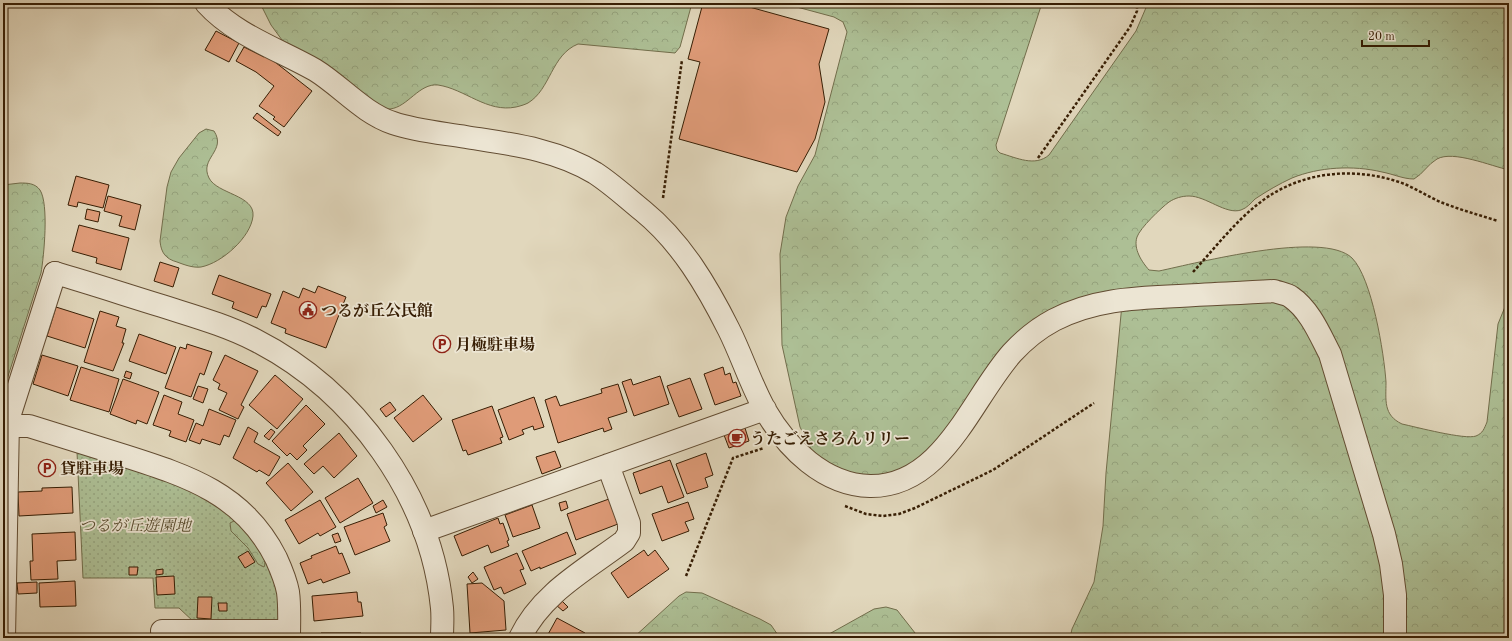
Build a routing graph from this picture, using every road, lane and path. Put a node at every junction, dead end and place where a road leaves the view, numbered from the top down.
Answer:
1 (206, 3) edge
2 (1137, 3) edge
3 (682, 60) dead end
4 (1038, 158) dead end
5 (1498, 221) dead end
6 (660, 225) junction
7 (1171, 296) junction
8 (764, 409) junction
9 (8, 426) junction
10 (608, 465) junction
11 (424, 531) junction
12 (4, 603) edge
13 (162, 631) dead end
14 (289, 635) edge
15 (4, 638) edge
16 (442, 638) edge
17 (520, 638) edge
18 (1395, 638) edge

1 - 6 street
2 - 4 path
3 - 6 path
5 - 7 path
6 - 8 street
7 - 8 street
7 - 18 street
8 - 10 street
9 - 11 street
9 - 12 street
9 - 14 street
10 - 11 street
10 - 17 street
11 - 16 street
12 - 15 street
13 - 14 street

